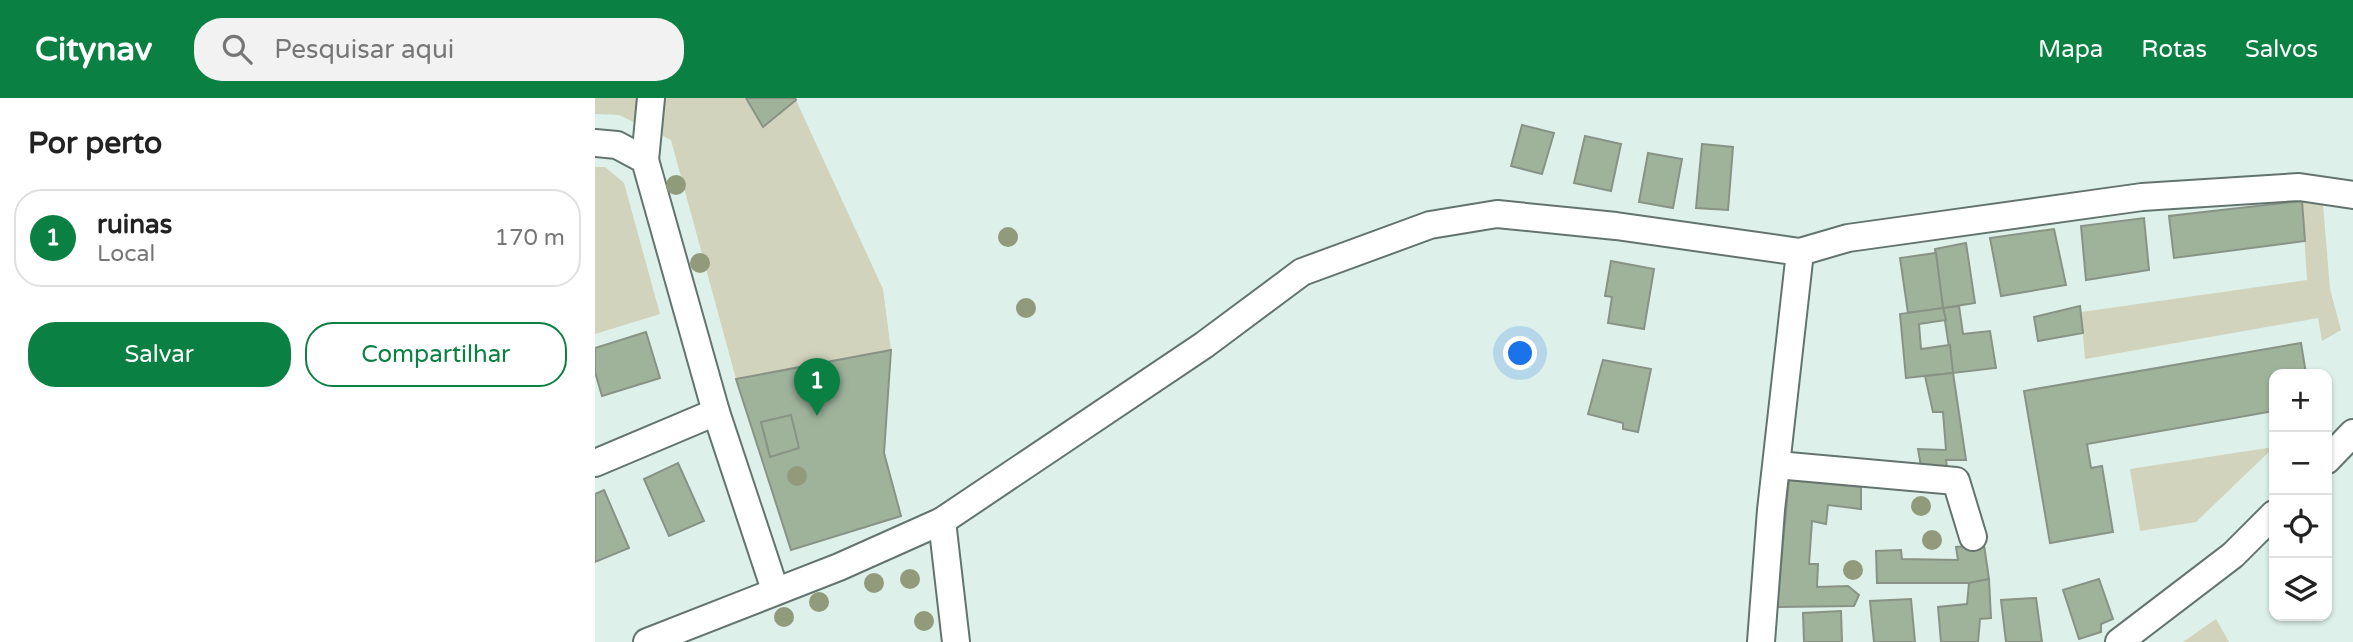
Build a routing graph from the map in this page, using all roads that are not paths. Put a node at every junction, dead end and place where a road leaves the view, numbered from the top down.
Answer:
1 (651, 98) edge
2 (595, 144) edge
3 (645, 160) junction
4 (2353, 195) edge
5 (1800, 253) junction
6 (716, 412) junction
7 (2353, 433) edge
8 (2332, 455) edge
9 (595, 463) edge
10 (1777, 465) junction
11 (2269, 519) edge
12 (942, 520) junction
13 (1973, 537) dead end
14 (775, 590) junction
15 (647, 642) edge
16 (956, 642) edge
17 (1761, 642) edge
18 (2119, 642) edge

1 - 3 street
2 - 3 street
3 - 6 street
4 - 5 street
5 - 10 street
5 - 12 street
6 - 9 street
6 - 14 street
7 - 8 street
10 - 13 street
10 - 17 street
11 - 18 street
12 - 14 street
12 - 16 street
14 - 15 street

